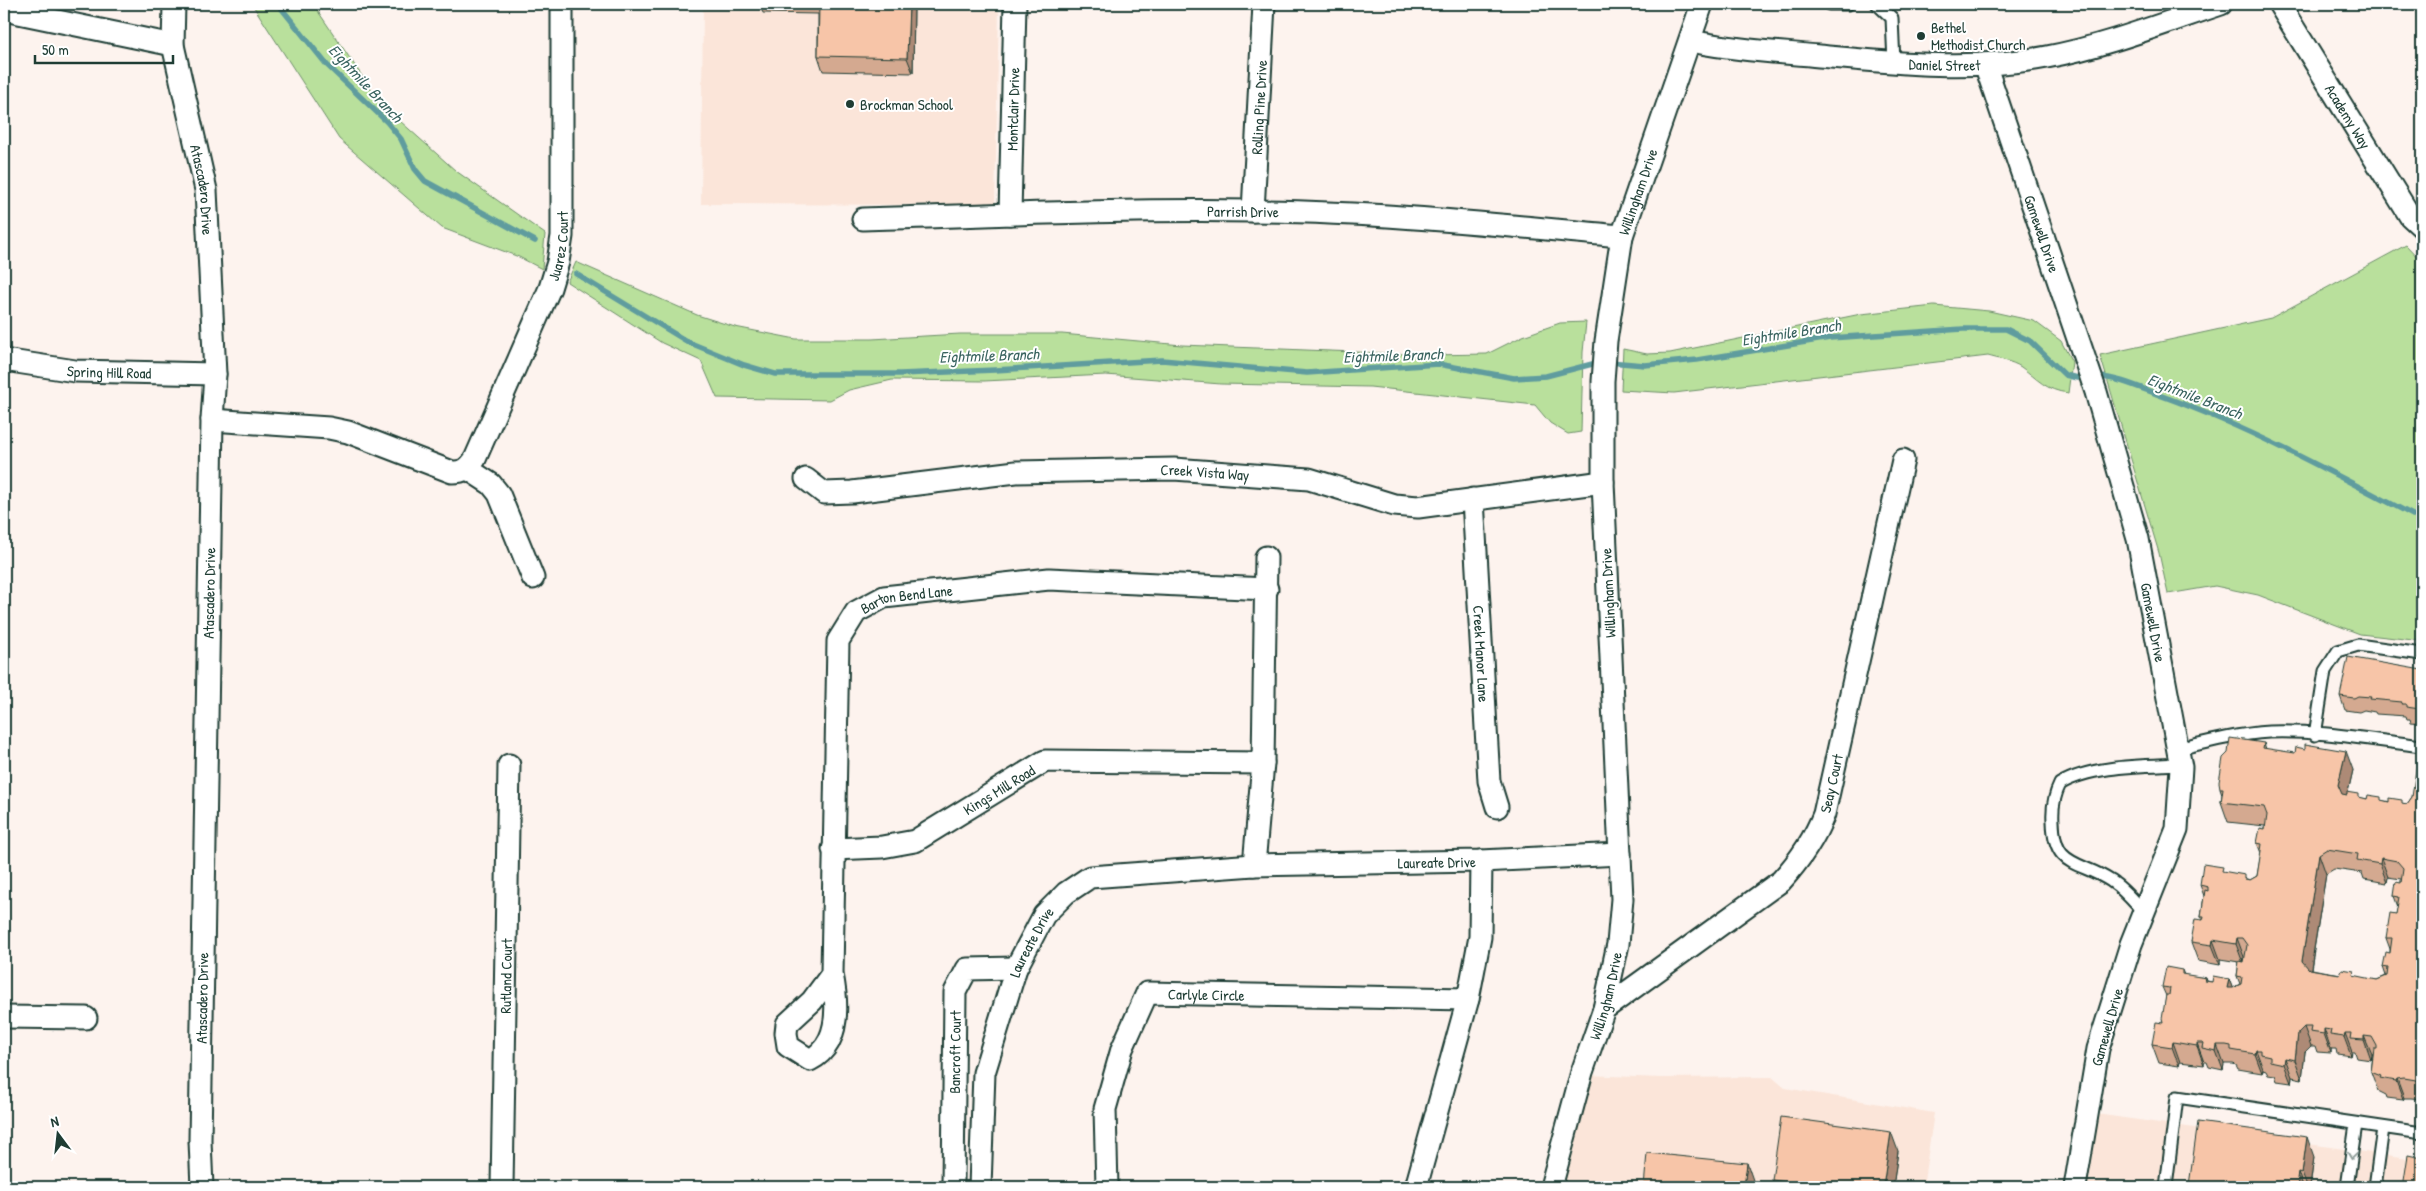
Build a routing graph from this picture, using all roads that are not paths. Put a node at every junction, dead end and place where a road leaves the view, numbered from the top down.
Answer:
1 (174, 4) edge
2 (562, 4) edge
3 (1015, 4) edge
4 (1264, 4) edge
5 (1702, 4) edge
6 (1829, 4) edge
7 (1848, 4) edge
8 (1877, 4) edge
9 (2221, 4) edge
10 (2279, 4) edge
11 (4, 10) edge
12 (1691, 41) junction
13 (173, 45) junction
14 (1894, 63) junction
15 (1985, 64) junction
16 (1253, 211) junction
17 (1010, 214) junction
18 (863, 219) dead end
19 (2422, 227) edge
20 (1622, 236) junction
21 (4, 360) edge
22 (215, 374) junction
23 (212, 420) junction
24 (1903, 460) dead end
25 (468, 469) junction
26 (806, 479) dead end
27 (1603, 482) junction
28 (1473, 499) junction
29 (1266, 557) dead end
30 (533, 578) dead end
31 (1267, 589) junction
32 (2422, 654) edge
33 (2315, 735) junction
34 (2422, 746) edge
35 (2179, 757) junction
36 (1263, 763) junction
37 (509, 765) dead end
38 (1496, 807) dead end
39 (833, 848) junction
40 (1620, 854) junction
41 (1481, 862) junction
42 (1254, 865) junction
43 (2144, 913) junction
44 (1016, 968) junction
45 (832, 974) dead end
46 (1468, 999) junction
47 (1604, 1009) junction
48 (4, 1017) edge
49 (86, 1018) dead end
50 (2356, 1124) junction
51 (2383, 1128) junction
52 (2422, 1134) edge
53 (202, 1187) edge
54 (502, 1187) edge
55 (954, 1187) edge
56 (980, 1187) edge
57 (1107, 1187) edge
58 (1416, 1187) edge
59 (1551, 1187) edge
60 (2075, 1187) edge
61 (2166, 1187) edge
62 (2347, 1187) edge
63 (2375, 1187) edge

1 - 13 street, Atascadero Drive
2 - 25 street, Juarez Court
3 - 17 street, Montclair Drive
4 - 16 street, Rolling Pine Drive
5 - 12 street, Willingham Drive
6 - 7 lane
8 - 14 lane
9 - 15 street, Daniel Street
10 - 19 street, Academy Way
11 - 13 street
12 - 14 street, Daniel Street
12 - 20 street, Willingham Drive
13 - 22 street, Atascadero Drive
14 - 15 street, Daniel Street
15 - 35 street, Gamewell Drive
16 - 17 street, Parrish Drive
16 - 20 street, Parrish Drive
17 - 18 street, Parrish Drive
20 - 27 street, Willingham Drive
21 - 22 street, Spring Hill Road
22 - 23 street, Atascadero Drive
23 - 25 street
23 - 53 street, Atascadero Drive
24 - 47 street, Seay Court
25 - 30 street
26 - 28 street, Creek Vista Way
27 - 28 street, Creek Vista Way
27 - 40 street, Willingham Drive
28 - 38 street, Creek Manor Lane
29 - 31 street
31 - 36 street
31 - 39 street, Barton Bend Lane
32 - 33 lane
33 - 34 lane
33 - 35 lane
35 - 43 street, Gamewell Drive
35 - 43 lane
36 - 39 street, Kings Mill Road
36 - 42 street
37 - 54 street, Rutland Court
39 - 45 street, Barton Bend Lane
40 - 41 street, Laureate Drive
40 - 47 street, Willingham Drive
41 - 42 street, Laureate Drive
41 - 46 street
42 - 44 street, Laureate Drive
43 - 60 street, Gamewell Drive
44 - 55 street, Bancroft Court
44 - 56 street, Laureate Drive
46 - 57 street, Carlyle Circle
46 - 58 street
47 - 59 street, Willingham Drive
48 - 49 street
50 - 51 lane
50 - 61 lane
50 -> 62 lane
51 - 52 lane
51 - 63 lane

